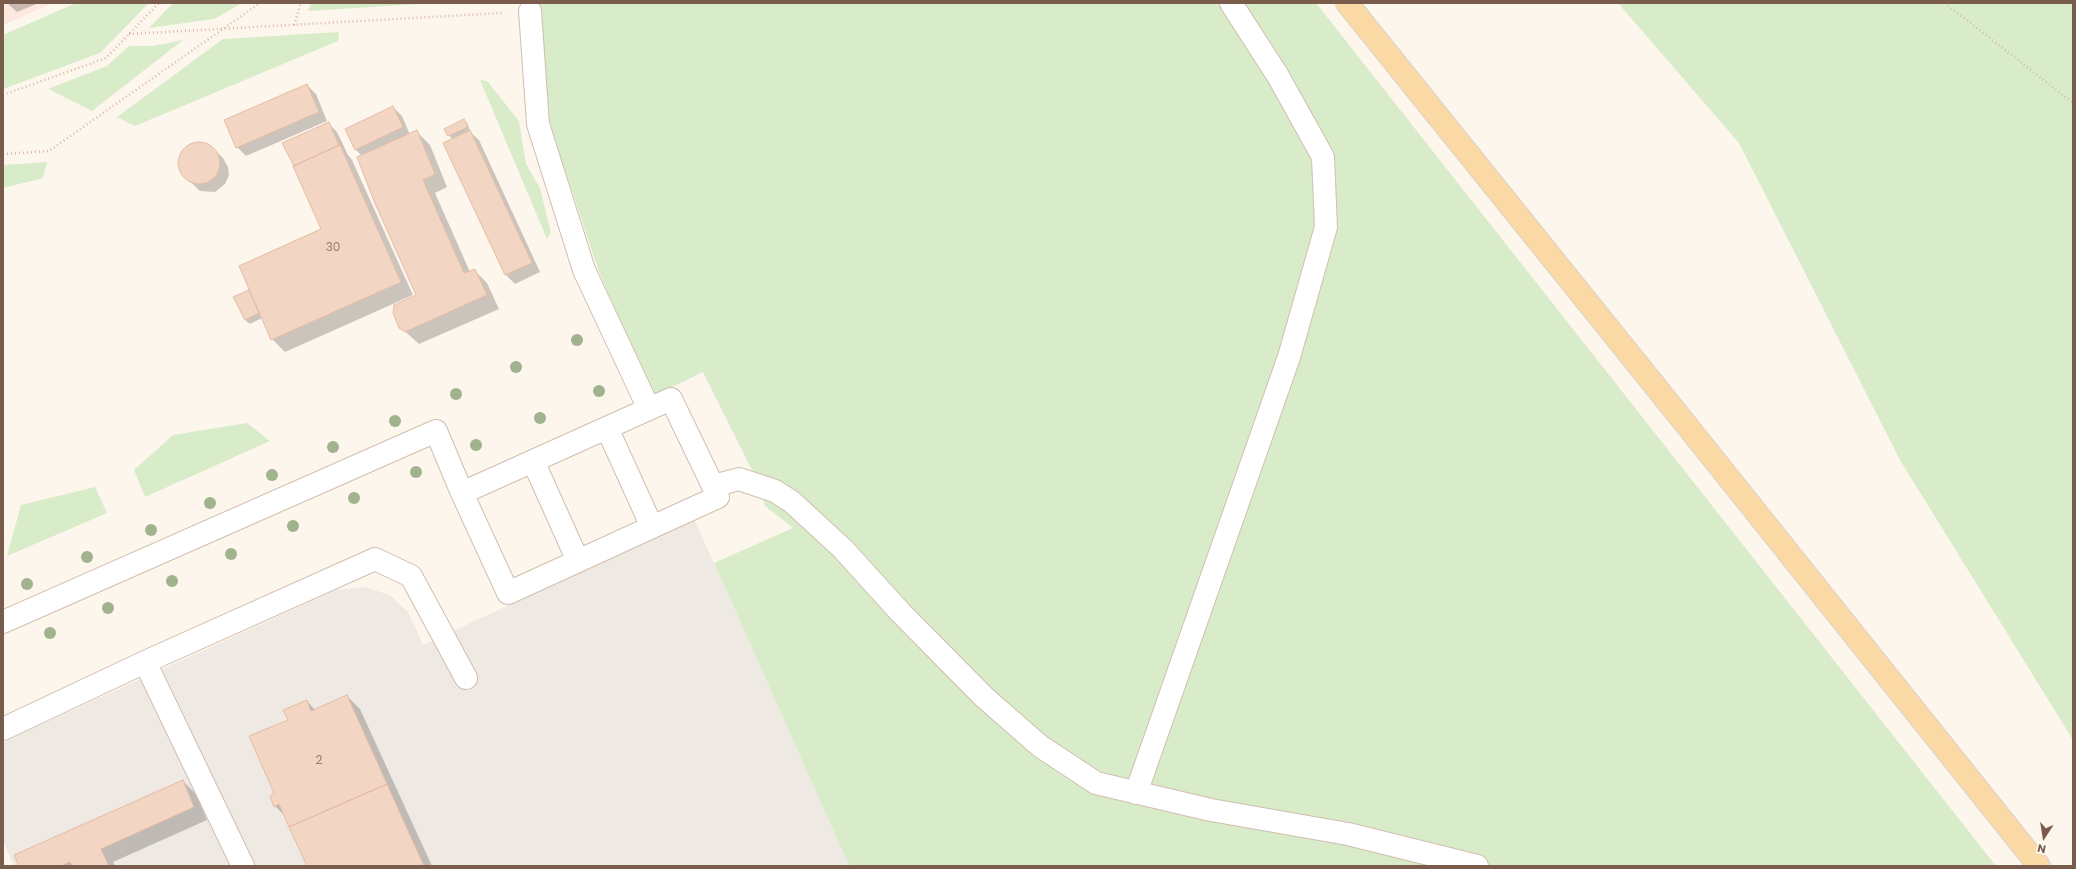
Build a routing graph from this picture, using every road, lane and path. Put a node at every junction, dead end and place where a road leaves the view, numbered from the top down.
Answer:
1 (159, 3) edge
2 (260, 3) edge
3 (302, 3) edge
4 (1231, 3) edge
5 (1346, 3) edge
6 (1944, 3) edge
7 (530, 11) joint
8 (294, 25) junction
9 (222, 30) junction
10 (129, 34) junction
11 (3, 95) edge
12 (2073, 103) edge
13 (3, 154) edge
14 (648, 409) junction
15 (607, 428) junction
16 (533, 462) junction
17 (713, 486) junction
18 (462, 493) junction
19 (652, 527) junction
20 (578, 561) junction
21 (3, 622) edge
22 (145, 662) junction
23 (466, 678) dead end
24 (3, 729) edge
25 (1136, 793) junction
26 (243, 866) edge
27 (1477, 866) edge
28 (2039, 866) edge

1 - 10 path
2 - 9 path
3 - 8 path
4 - 25 lane
5 - 28 main road
6 - 12 path
7 - 8 path
7 - 14 lane
8 - 9 path
9 - 10 path
9 - 13 path
10 - 11 path
14 - 15 lane
14 - 17 lane
15 - 16 lane
15 - 19 lane
16 - 18 lane
16 - 20 lane
17 - 19 lane
17 - 25 lane
18 - 20 lane
18 - 21 lane
19 - 20 lane
22 - 23 lane
22 - 24 lane
22 - 26 lane
25 - 27 lane

